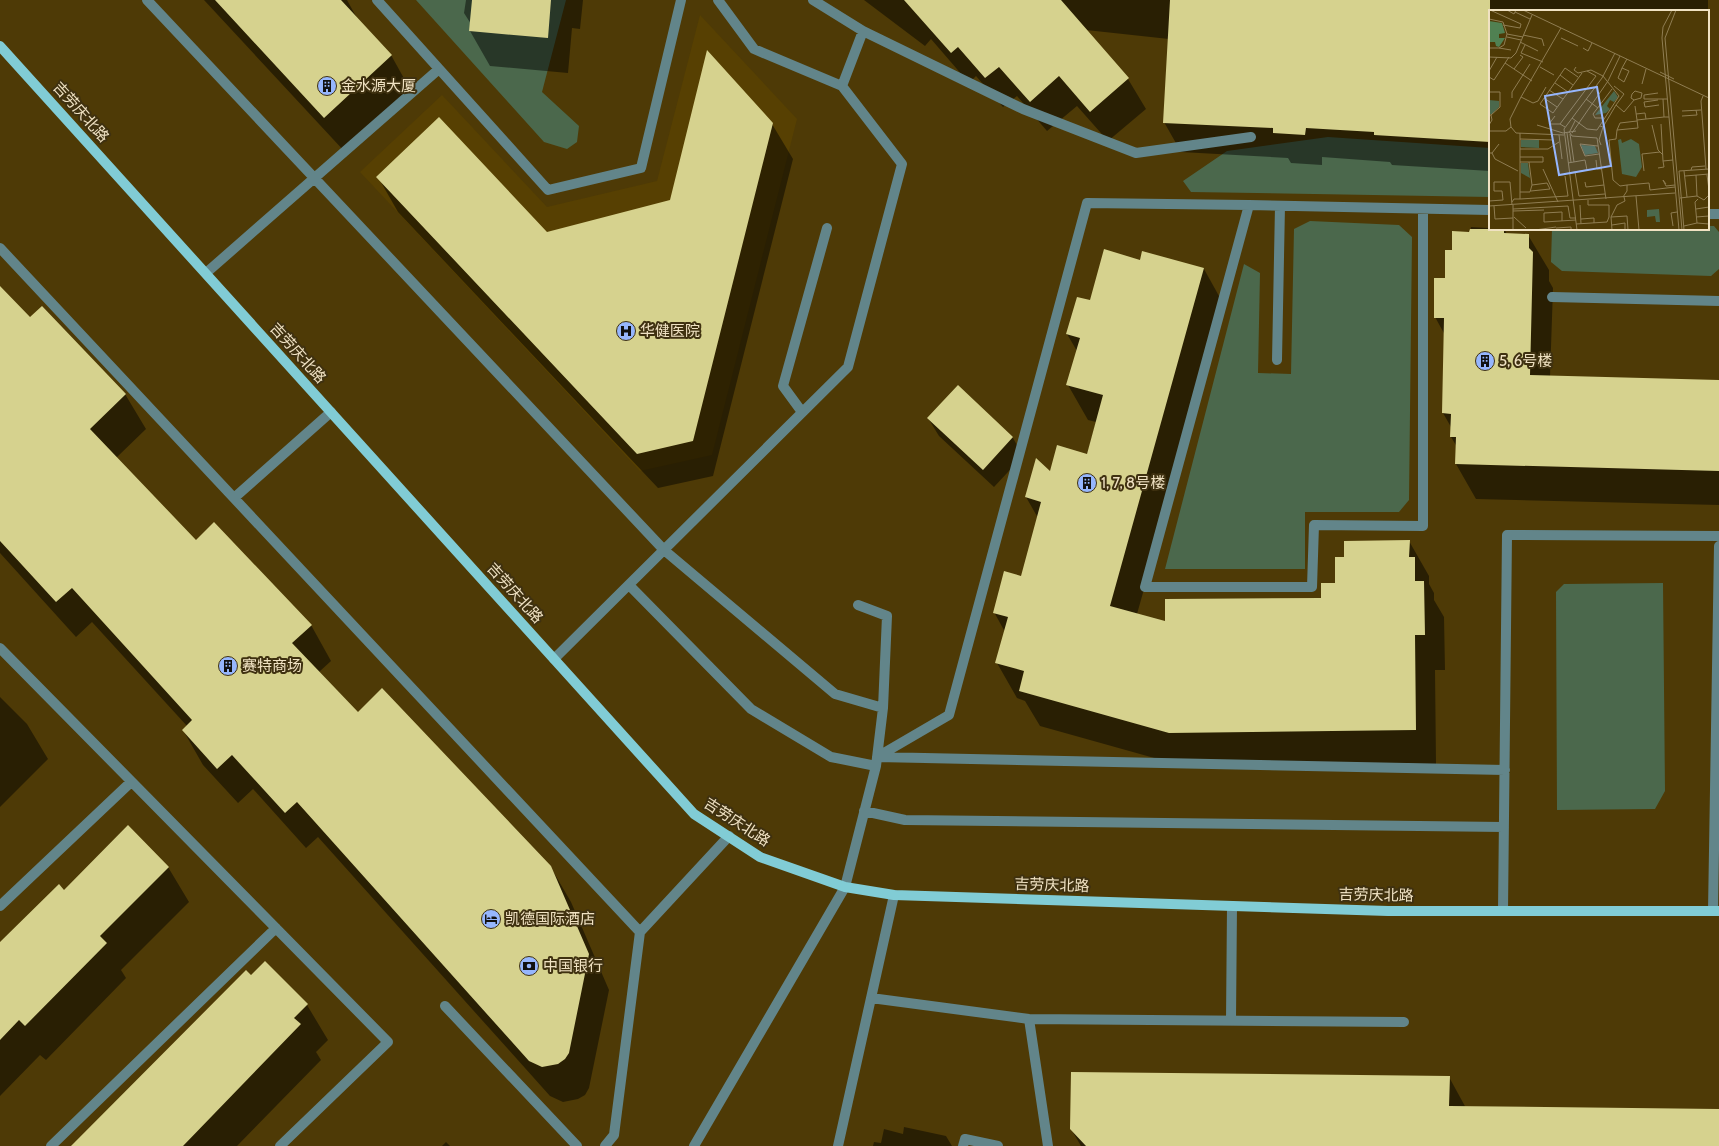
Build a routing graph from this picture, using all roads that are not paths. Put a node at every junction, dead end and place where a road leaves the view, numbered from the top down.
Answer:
1 (147, 0) edge
2 (377, 0) edge
3 (681, 0) edge
4 (718, 0) edge
5 (813, 0) edge
6 (863, 31) junction
7 (0, 46) edge
8 (439, 68) junction
9 (842, 86) junction
10 (1251, 137) dead end
11 (315, 178) junction
12 (1249, 205) junction
13 (1280, 206) junction
14 (1424, 209) junction
15 (1489, 210) edge
16 (827, 228) dead end
17 (0, 248) edge
18 (206, 274) junction
19 (1552, 298) dead end
20 (1719, 301) edge
21 (1277, 360) dead end
22 (331, 412) junction
23 (802, 412) junction
24 (234, 498) junction
25 (1719, 536) edge
26 (1719, 546) edge
27 (664, 550) junction
28 (628, 585) junction
29 (858, 605) dead end
30 (0, 648) edge
31 (554, 659) junction
32 (883, 708) junction
33 (876, 762) junction
34 (1505, 770) junction
35 (131, 782) junction
36 (1717, 784) edge
37 (864, 811) junction
38 (1504, 827) junction
39 (729, 836) junction
40 (844, 887) junction
41 (894, 894) junction
42 (0, 906) edge
43 (1232, 906) junction
44 (1503, 911) junction
45 (1716, 911) edge
46 (276, 928) junction
47 (640, 932) junction
48 (871, 998) junction
49 (445, 1006) dead end
50 (1029, 1019) junction
51 (1231, 1020) junction
52 (1404, 1022) dead end
53 (51, 1146) edge
54 (280, 1146) edge
55 (577, 1146) edge
56 (605, 1146) edge
57 (694, 1146) edge
58 (838, 1146) edge
59 (963, 1146) edge
60 (998, 1146) edge
61 (1048, 1146) edge

1 - 11 lane
2 - 8 lane
3 - 8 lane
4 - 9 lane
5 - 6 lane
6 - 9 lane
6 - 10 lane
7 - 18 main road, 吉劳庆北路
8 - 11 lane
9 - 23 lane
11 - 18 lane
11 - 27 lane
12 - 13 lane
12 - 14 lane
12 - 33 lane
13 - 14 lane
13 - 21 lane
14 - 15 lane
16 - 23 lane
17 - 24 lane
18 - 22 main road, 吉劳庆北路
19 - 20 lane
22 - 24 lane
22 - 31 main road, 吉劳庆北路
23 - 27 lane
24 - 47 lane
25 - 34 lane
26 - 36 lane
27 - 28 lane
27 - 32 lane
28 - 31 lane
28 - 33 lane
29 - 32 lane
30 - 35 lane
31 - 39 main road, 吉劳庆北路
32 - 33 lane
33 - 34 lane
33 - 37 lane
34 - 38 lane
35 - 42 lane
35 - 46 lane
36 - 45 lane
37 - 38 lane
37 - 40 lane
38 - 44 lane
39 - 40 main road, 吉劳庆北路
39 - 47 lane
40 - 41 main road, 吉劳庆北路
40 - 57 lane
41 - 43 main road, 吉劳庆北路
41 - 48 lane
43 - 44 main road, 吉劳庆北路
43 - 51 lane
44 - 45 main road, 吉劳庆北路
46 - 53 lane
46 - 54 lane
47 - 56 lane
48 - 50 lane
48 - 58 lane
49 - 55 lane
50 - 51 lane
50 - 61 lane
51 - 52 lane
59 - 60 lane

